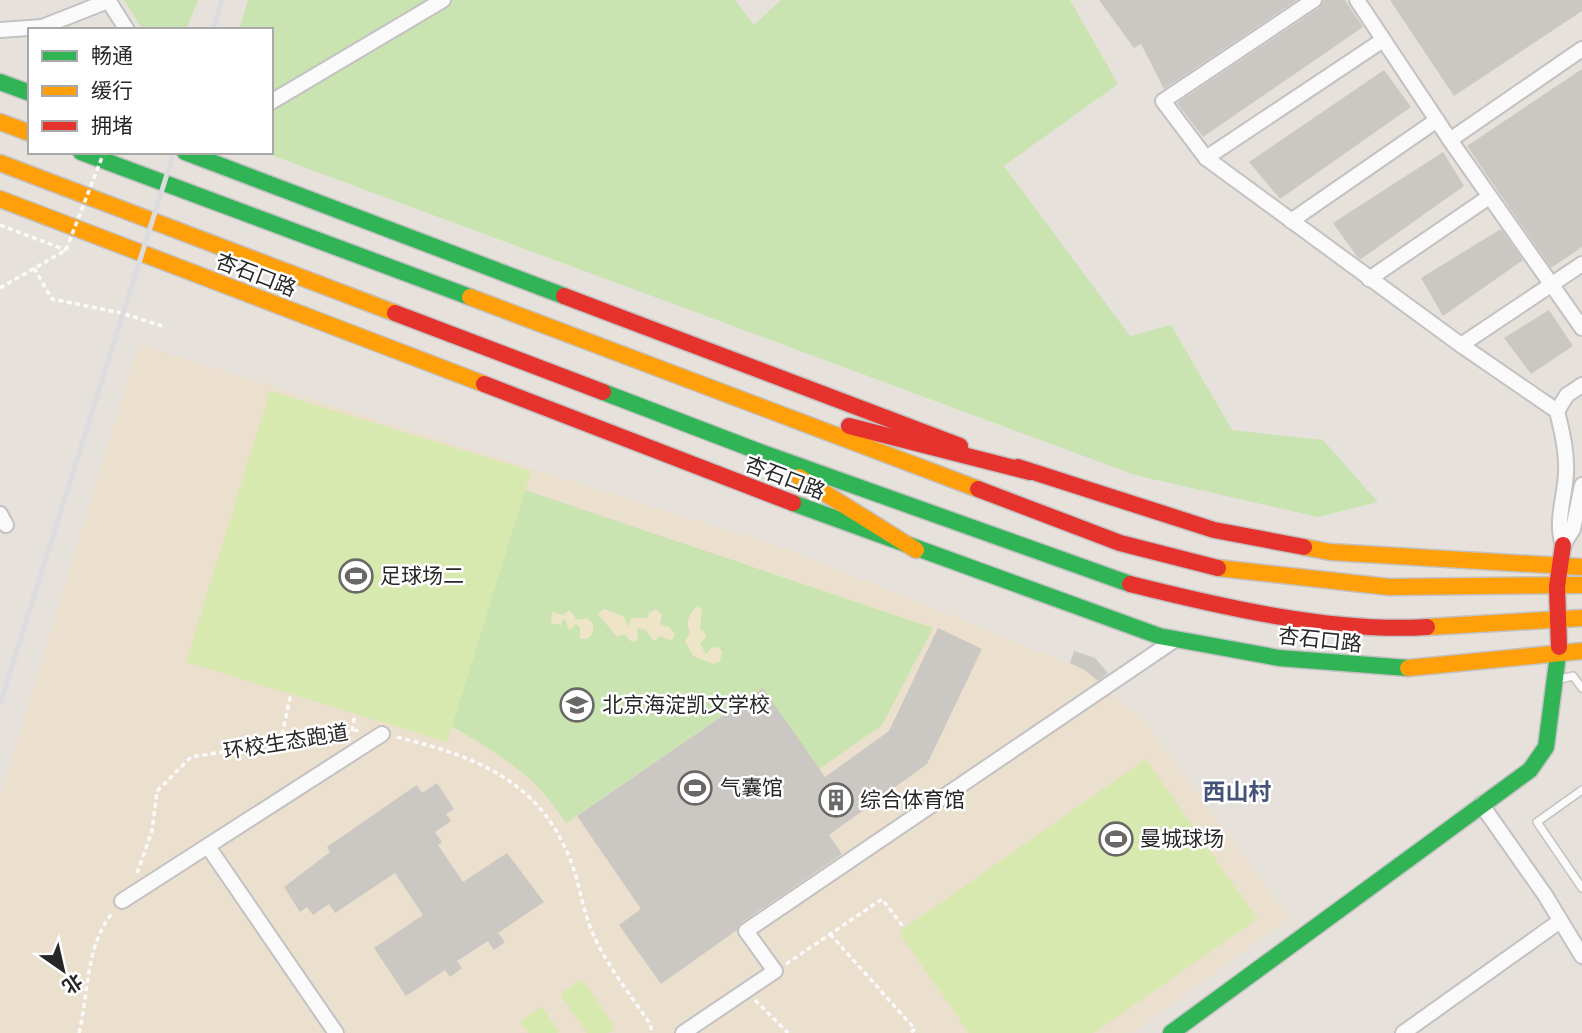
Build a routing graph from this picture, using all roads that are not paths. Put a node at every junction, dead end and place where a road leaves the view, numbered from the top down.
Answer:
1 (108, 0) edge
2 (443, 0) edge
3 (1314, 0) edge
4 (1357, 0) edge
5 (126, 28) edge
6 (0, 30) edge
7 (1384, 40) junction
8 (1582, 49) edge
9 (0, 82) edge
10 (28, 92) edge
11 (273, 101) edge
12 (1437, 120) junction
13 (0, 122) edge
14 (28, 132) edge
15 (1450, 140) junction
16 (86, 154) edge
17 (190, 154) edge
18 (1206, 158) junction
19 (0, 163) edge
20 (1489, 197) junction
21 (0, 199) edge
22 (1291, 221) junction
23 (1582, 264) edge
24 (1369, 279) junction
25 (1551, 285) junction
26 (1582, 328) edge
27 (1461, 345) junction
28 (1582, 385) edge
29 (749, 401) junction
30 (1557, 411) junction
31 (760, 452) junction
32 (1030, 472) junction
33 (1582, 485) edge
34 (1563, 545) junction
35 (916, 550) junction
36 (1559, 565) junction
37 (1582, 567) edge
38 (1582, 585) edge
39 (1557, 587) junction
40 (1582, 618) edge
41 (1558, 621) junction
42 (1176, 639) junction
43 (1582, 651) edge
44 (1559, 655) junction
45 (1556, 681) junction
46 (1582, 688) edge
47 (382, 734) road end
48 (1582, 790) edge
49 (1481, 804) junction
50 (209, 848) junction
51 (1582, 888) edge
52 (122, 901) road end
53 (1560, 921) junction
54 (1582, 956) edge
55 (336, 1033) edge
56 (683, 1033) edge
57 (1171, 1033) edge
58 (1403, 1033) edge

1 - 5 street
1 - 6 street
2 - 11 street
3 - 18 street
4 - 7 street
7 - 12 street
7 - 18 street
8 - 15 street
9 - 10 street
12 - 15 street
12 - 22 street
13 - 14 street
15 - 20 street
16 - 29 street
17 - 32 street
18 - 22 street
19 - 31 street, 杏石口路
20 - 24 street
20 - 25 street
21 - 35 street, 杏石口路
22 - 24 street
23 - 25 street
24 - 27 street
25 - 26 street
25 - 27 street
27 - 30 street
28 - 30 street
29 - 32 street
29 - 39 street
30 - 34 street
31 - 35 street
31 - 41 street, 杏石口路
32 - 36 street
33 - 34 street
34 - 36 street
35 - 42 street, 杏石口路
36 - 37 street
36 - 39 street
38 - 39 street
39 - 41 street
40 - 41 street, 杏石口路
41 - 44 street
42 - 44 street, 杏石口路
42 - 56 street
43 - 44 street, 杏石口路
44 - 45 street
45 - 46 lane
45 - 49 street
47 - 50 street
48 - 51 lane
49 - 53 street
49 - 57 street
50 - 52 street
50 - 55 street
53 - 54 street
53 - 58 street

